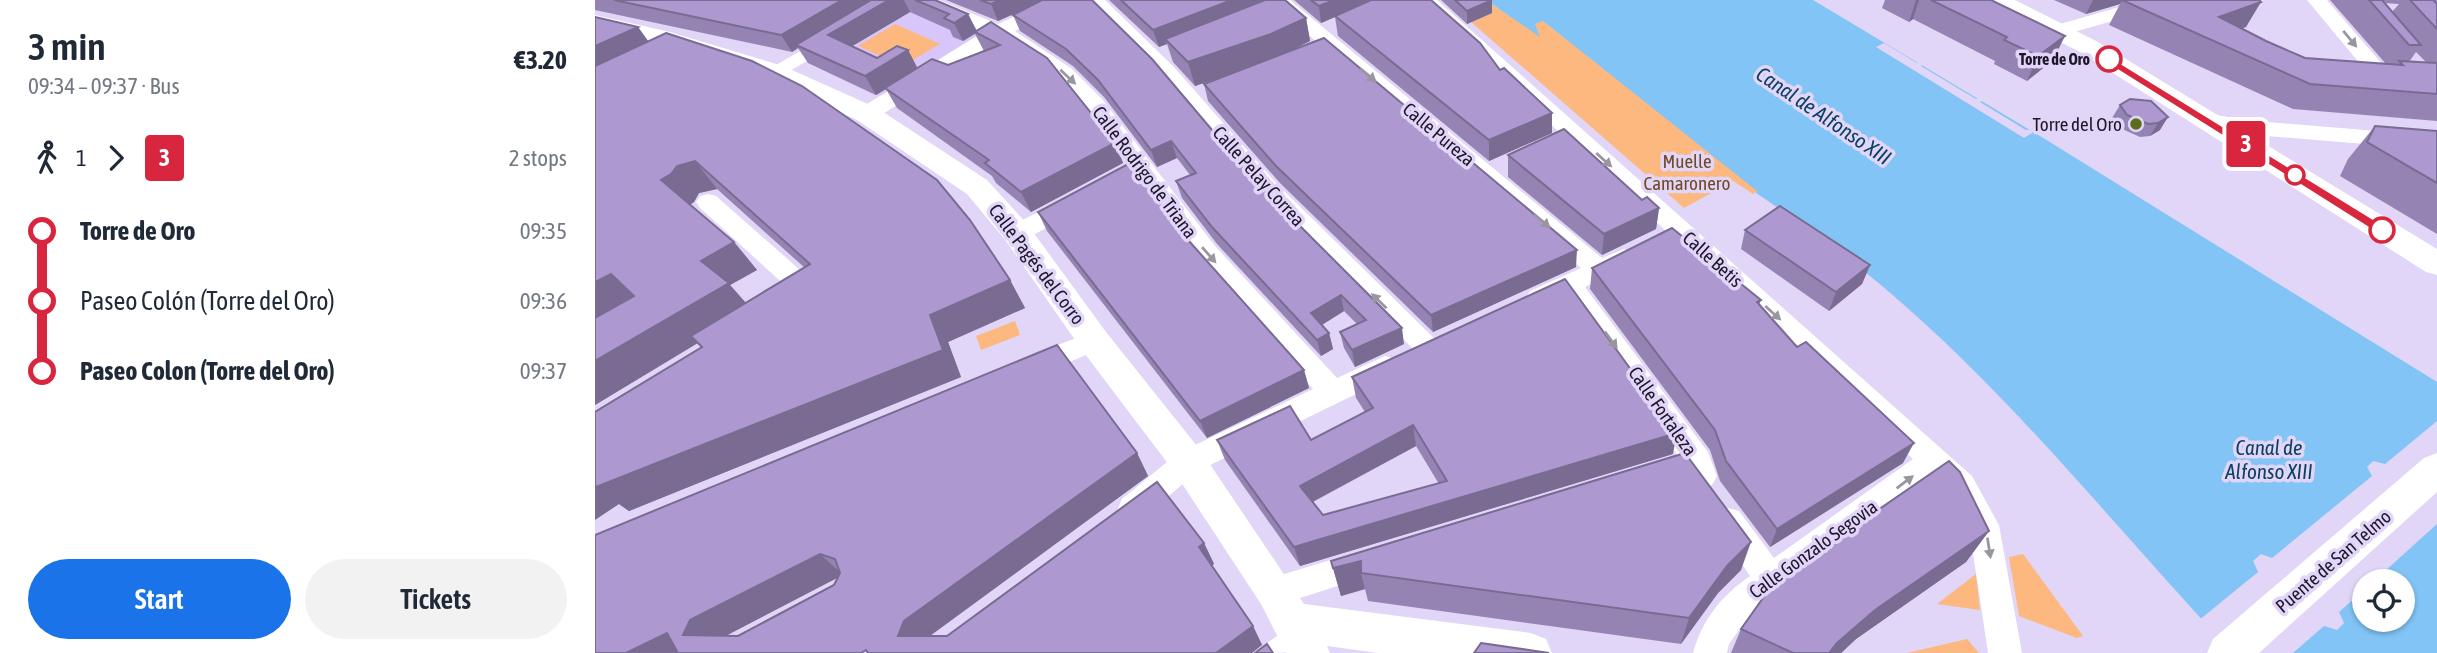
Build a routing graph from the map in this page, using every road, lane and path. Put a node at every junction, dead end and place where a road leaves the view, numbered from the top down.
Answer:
1 (922, 0) edge
2 (1066, 0) edge
3 (1094, 0) edge
4 (1426, 0) edge
5 (1997, 0) edge
6 (2165, 0) edge
7 (2318, 0) edge
8 (1282, 3) edge
9 (1262, 16) edge
10 (595, 23) edge
11 (1343, 24) edge
12 (853, 26) edge
13 (2060, 30) junction
14 (997, 32) junction
15 (1324, 39) junction
16 (1178, 50) edge
17 (1307, 53) edge
18 (1154, 59) junction
19 (2408, 60) edge
20 (775, 72) junction
21 (2431, 80) edge
22 (1213, 90) edge
23 (1189, 98) junction
24 (867, 114) junction
25 (2209, 121) junction
26 (2306, 132) junction
27 (1575, 134) junction
28 (2437, 143) edge
29 (1551, 145) edge
30 (2272, 161) junction
31 (1512, 162) edge
32 (1142, 166) junction
33 (1487, 174) junction
34 (1119, 178) edge
35 (1096, 191) edge
36 (708, 202) dead end
37 (1017, 233) junction
38 (1662, 239) junction
39 (2437, 264) edge
40 (1600, 270) junction
41 (1570, 285) junction
42 (1515, 309) edge
43 (772, 313) edge
44 (1094, 341) junction
45 (1010, 377) edge
46 (1333, 391) junction
47 (1934, 460) junction
48 (1698, 461) junction
49 (1188, 462) junction
50 (2437, 469) edge
51 (1632, 481) edge
52 (1111, 524) edge
53 (1394, 555) edge
54 (1769, 577) junction
55 (1291, 631) edge
56 (1452, 648) edge
57 (1531, 653) edge
58 (1710, 653) edge
59 (2005, 653) edge
60 (2228, 653) edge

1 - 14 street, Calle Rodrigo de Triana
2 - 14 street
3 - 18 street, Calle Pelay Correa
4 - 27 street, Calle Betis
5 - 13 main road
6 - 13 street
7 -> 21 street
8 - 9 street
8 - 15 street, Calle Pureza
10 - 20 main road, Calle Pagés del Corro
11 - 15 street
12 - 20 street
13 - 25 main road
14 - 24 street
14 -> 32 street, Calle Rodrigo de Triana
15 - 17 street
15 -> 33 street, Calle Pureza
16 - 18 street
18 - 23 street, Calle Pelay Correa
19 - 21 street
20 - 24 main road, Calle Pagés del Corro
22 - 23 street
46 -> 23 street, Calle Pelay Correa
24 - 37 main road, Calle Pagés del Corro
25 - 26 street
25 - 30 main road
26 - 28 street
26 - 30 street
27 - 29 street
27 -> 38 street, Calle Betis
30 - 39 main road
31 - 33 street
32 - 34 street
32 -> 46 street, Calle Rodrigo de Triana
33 -> 40 street, Calle Pureza
35 - 37 street
36 - 43 street
37 - 44 main road, Calle Pagés del Corro
38 - 40 street
38 -> 47 street, Calle Betis
40 - 41 street
41 - 42 street
41 -> 48 street, Calle Fortaleza
44 - 45 street
44 - 49 main road, Calle Pagés del Corro
46 - 49 street
54 -> 47 street, Calle Gonzalo Segovia
47 -> 59 street, Calle Betis
48 - 51 street
48 - 54 street, Calle Fortaleza
49 - 52 street
49 - 55 main road, Calle Pagés del Corro
50 - 60 main road, Puente de San Telmo
53 - 55 street
54 - 58 street, Calle Gonzalo Segovia
55 - 56 main road
56 - 57 main road

